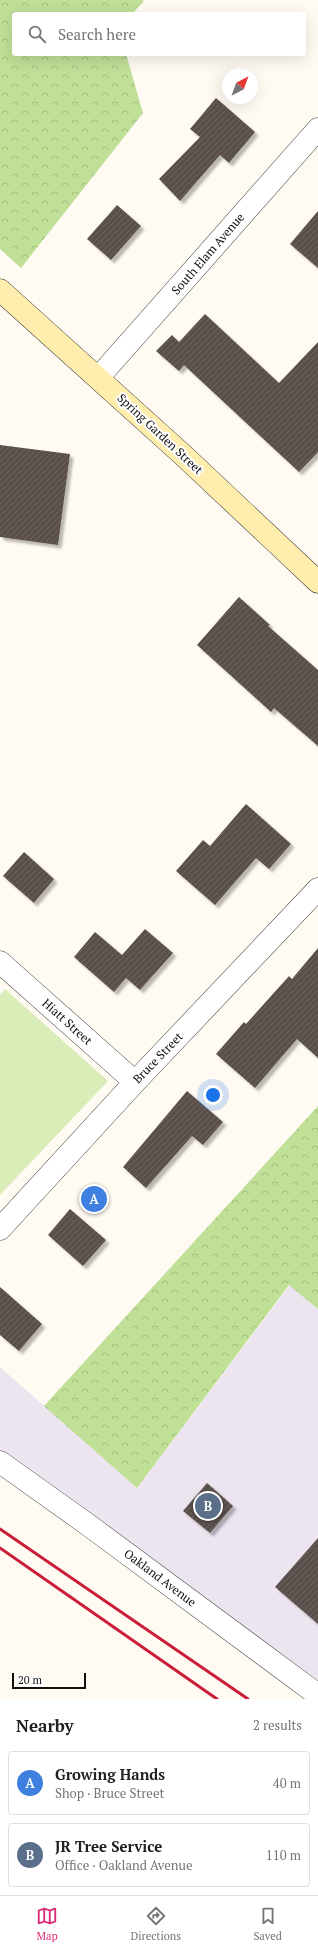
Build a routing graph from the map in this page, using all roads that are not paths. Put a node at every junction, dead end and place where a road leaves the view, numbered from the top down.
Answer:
1 (318, 129) edge
2 (0, 290) edge
3 (98, 378) junction
4 (318, 582) edge
5 (318, 889) edge
6 (0, 962) edge
7 (134, 1082) junction
8 (0, 1229) edge
9 (0, 1462) edge
10 (318, 1695) edge

1 - 3 street, South Elam Avenue
2 - 3 main road, Spring Garden Street
3 - 4 main road, Spring Garden Street
5 - 7 street, Bruce Street
6 - 7 street, Hiatt Street
7 - 8 street, Bruce Street
9 - 10 street, Oakland Avenue

